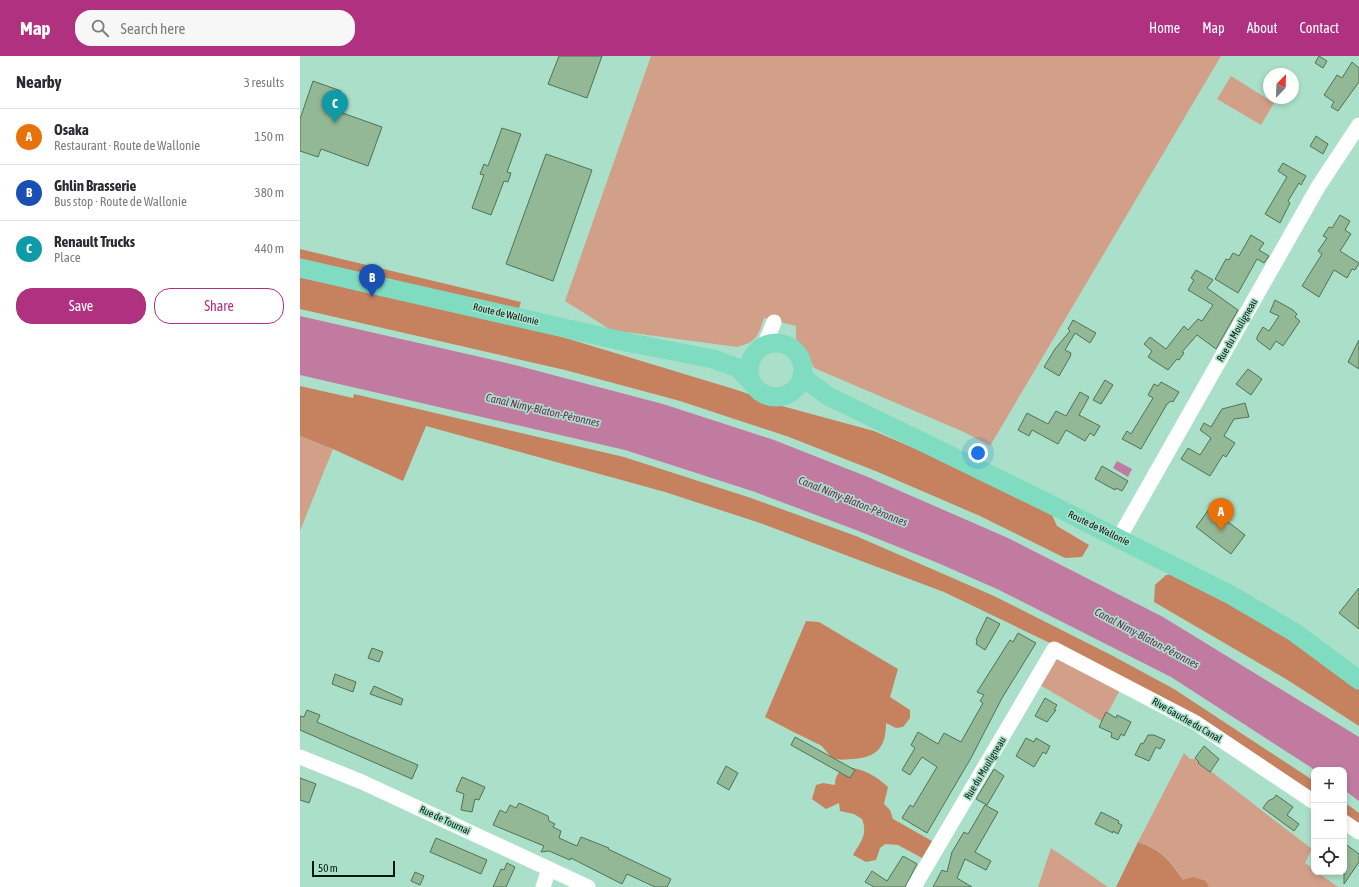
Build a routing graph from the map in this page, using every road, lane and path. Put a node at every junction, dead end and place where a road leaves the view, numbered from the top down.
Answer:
1 (1359, 125) edge
2 (300, 268) edge
3 (767, 346) junction
4 (713, 359) junction
5 (802, 374) junction
6 (752, 383) junction
7 (788, 395) junction
8 (828, 396) junction
9 (1119, 538) junction
10 (1054, 649) joint
11 (1359, 680) edge
12 (300, 757) edge
13 (1311, 800) edge
14 (1347, 824) edge
15 (1359, 832) edge
16 (549, 869) junction
17 (543, 887) edge
18 (588, 887) edge
19 (914, 887) edge

1 - 9 street, Rue du Mouligneau
2 - 4 main road, Route de Wallonie
3 - 4 main road
3 - 5 main road
3 - 6 main road
4 - 6 main road
5 - 7 main road
5 - 8 main road
6 - 7 main road
7 - 8 main road
8 - 9 main road, Route de Wallonie
9 - 11 main road, Route de Wallonie
10 - 13 street, Rive Gauche du Canal
10 - 19 street, Rue du Mouligneau
12 - 16 street, Rue de Tournai
14 - 15 street
16 - 17 street
16 - 18 street, Rue de Tournai

